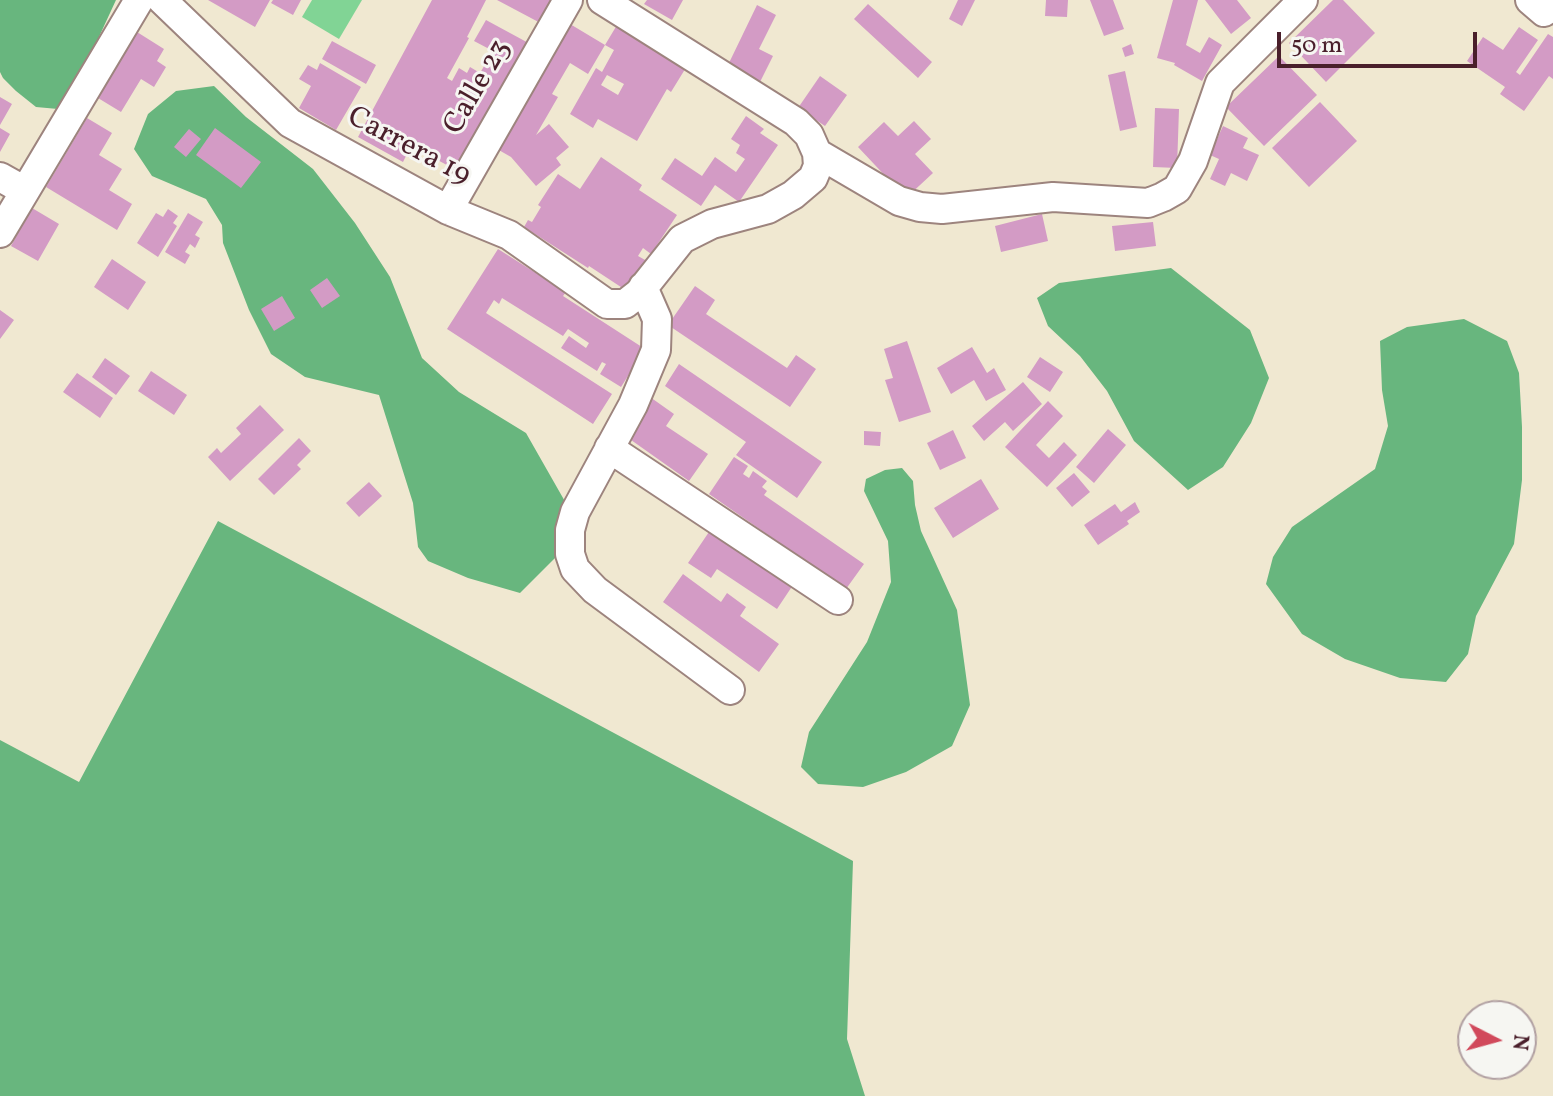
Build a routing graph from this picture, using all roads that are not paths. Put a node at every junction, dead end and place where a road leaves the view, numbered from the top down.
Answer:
1 (139, 0) edge
2 (162, 0) edge
3 (568, 0) edge
4 (602, 0) edge
5 (1303, 0) edge
6 (817, 153) junction
7 (0, 177) edge
8 (25, 191) junction
9 (448, 210) junction
10 (0, 233) edge
11 (643, 287) junction
12 (609, 448) junction
13 (838, 600) dead end
14 (730, 690) dead end

1 - 8 street
2 - 9 street, Carrera 19
3 - 9 street, Calle 23
4 - 6 street
5 - 6 street
6 - 11 street
7 - 8 street
8 - 10 street
9 - 11 street, Carrera 19
11 - 12 street
12 - 13 street
12 - 14 street

